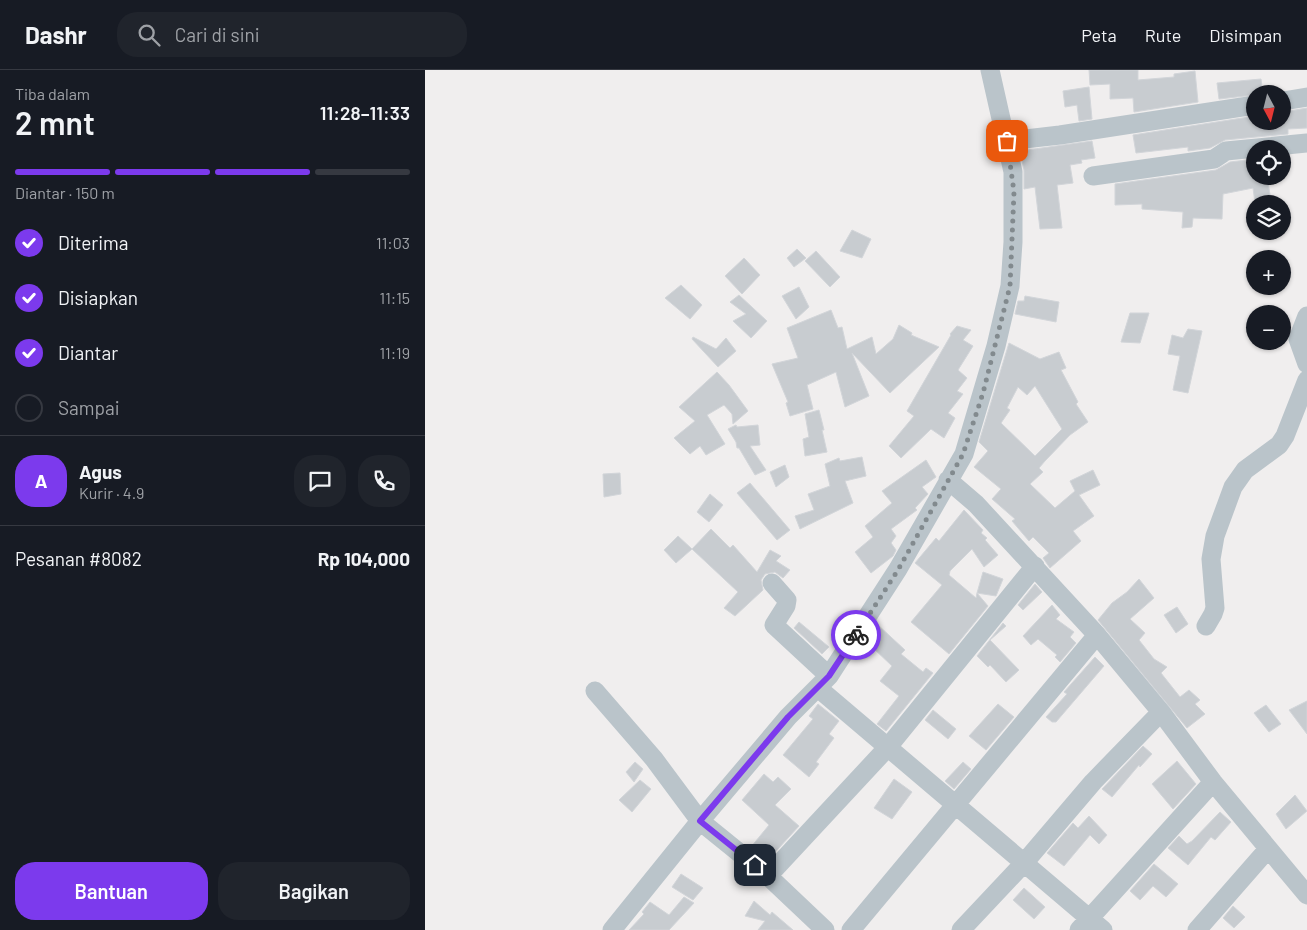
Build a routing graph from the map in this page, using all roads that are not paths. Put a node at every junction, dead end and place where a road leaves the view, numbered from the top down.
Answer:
1 (990, 70) edge
2 (1307, 97) edge
3 (1291, 100) edge
4 (1246, 106) edge
5 (1007, 141) junction
6 (1307, 143) edge
7 (1093, 176) dead end
8 (1307, 316) edge
9 (1307, 364) edge
10 (1307, 380) edge
11 (948, 480) junction
12 (1035, 566) junction
13 (771, 583) dead end
14 (1206, 626) dead end
15 (1097, 635) junction
16 (823, 682) junction
17 (595, 691) dead end
18 (1161, 712) junction
19 (888, 747) junction
20 (1213, 782) junction
21 (957, 805) junction
22 (700, 821) junction
23 (1268, 849) junction
24 (1023, 863) junction
25 (768, 876) junction
26 (1307, 895) edge
27 (1091, 926) edge
28 (612, 930) edge
29 (825, 930) edge
30 (851, 930) edge
31 (961, 930) edge
32 (1197, 930) edge

1 - 5 street
2 - 3 street
4 - 5 street
5 - 11 street
6 - 7 street
8 - 9 street
10 - 14 street
11 - 12 street
11 - 16 street
12 - 15 street
12 - 19 street
13 - 16 street
15 - 18 street
15 - 21 street
16 - 19 street
16 - 22 street
17 - 22 street
18 - 20 street
18 - 24 street
19 - 21 street
19 - 25 street
20 - 23 street
20 - 27 street
21 - 24 street
21 - 30 street
22 - 25 street
22 - 28 street
23 - 26 street
23 - 32 street
24 - 27 street
24 - 31 street
25 - 29 street

